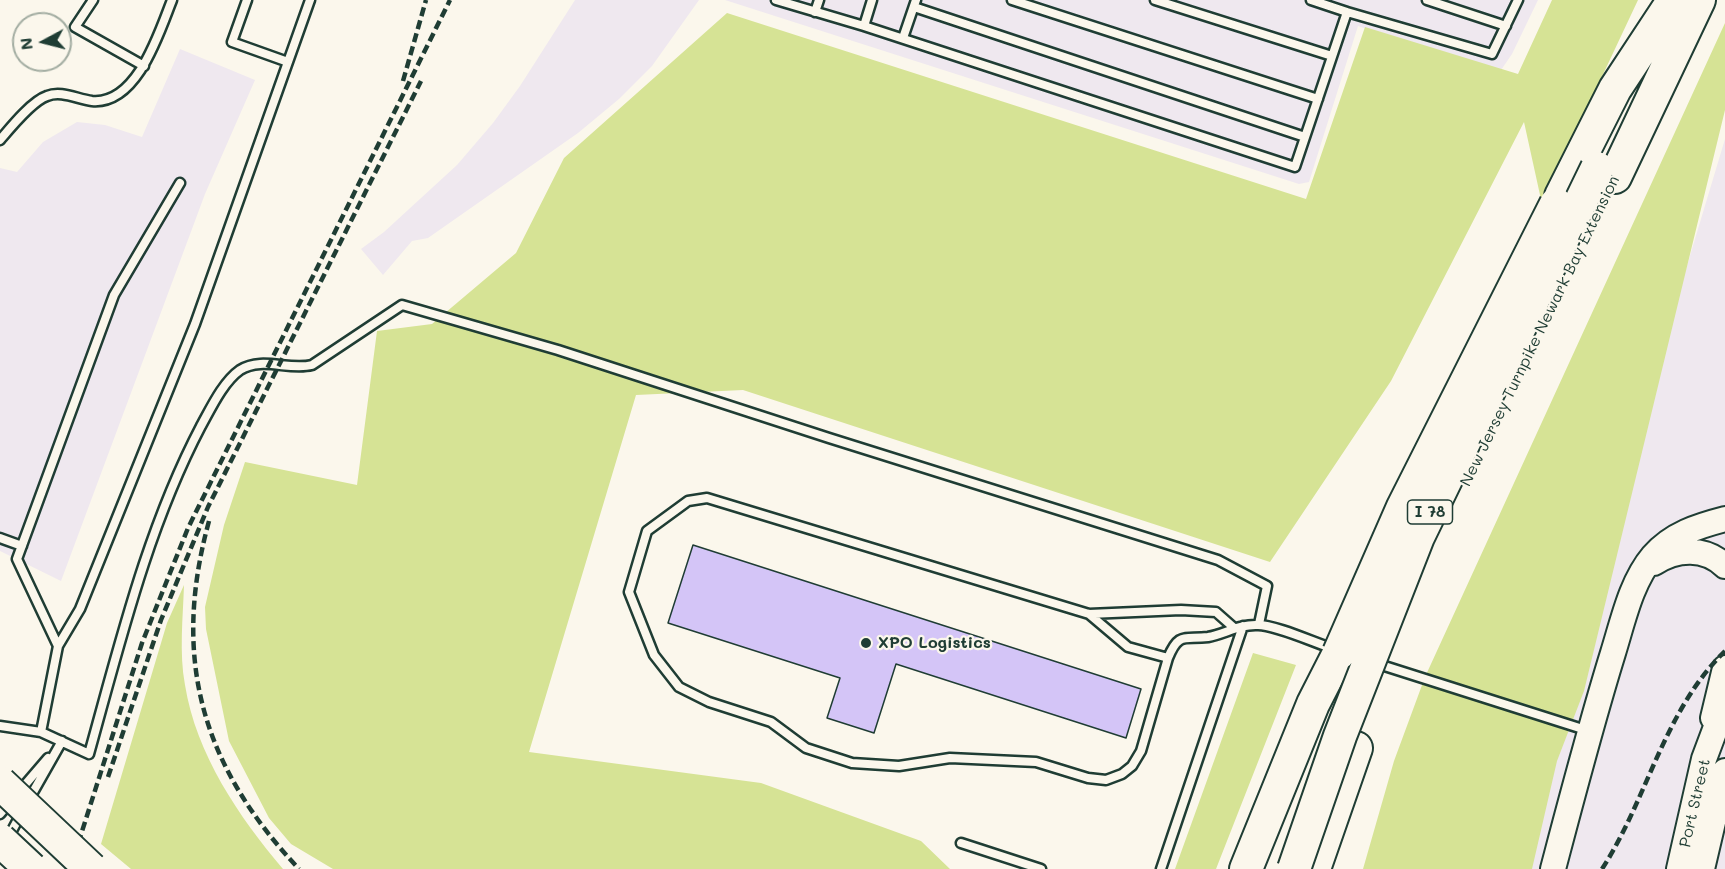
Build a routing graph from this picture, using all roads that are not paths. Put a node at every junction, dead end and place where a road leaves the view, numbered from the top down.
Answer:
1 (93, 0) edge
2 (172, 0) edge
3 (247, 0) edge
4 (310, 0) edge
5 (776, 0) edge
6 (819, 0) edge
7 (872, 0) edge
8 (1012, 0) edge
9 (1155, 0) edge
10 (1311, 0) edge
11 (1427, 0) edge
12 (1518, 0) edge
13 (1673, 0) edge
14 (1699, 0) edge
15 (915, 3) edge
16 (815, 12) junction
17 (1347, 12) junction
18 (864, 26) junction
19 (1506, 26) junction
20 (903, 38) junction
21 (1332, 57) junction
22 (288, 62) junction
23 (144, 66) junction
24 (1318, 99) junction
25 (1305, 137) junction
26 (0, 140) edge
27 (1606, 172) junction
28 (180, 183) dead end
29 (1725, 519) edge
30 (0, 538) edge
31 (22, 546) junction
32 (1725, 566) edge
33 (1641, 575) junction
34 (1089, 615) junction
35 (1259, 624) junction
36 (1238, 627) junction
37 (58, 646) junction
38 (1348, 655) junction
39 (1168, 658) junction
40 (1725, 668) edge
41 (1725, 703) edge
42 (0, 726) edge
43 (1589, 731) junction
44 (41, 732) junction
45 (62, 741) junction
46 (1356, 748) junction
47 (1704, 759) junction
48 (1725, 771) edge
49 (0, 783) edge
50 (0, 814) edge
51 (0, 840) edge
52 (962, 843) dead end
53 (0, 852) edge
54 (31, 869) edge
55 (90, 869) edge
56 (1041, 869) edge
57 (1161, 869) edge
58 (1246, 869) edge
59 (1263, 869) edge
60 (1294, 869) edge
61 (1314, 869) edge
62 (1338, 869) edge
63 (1553, 869) edge
64 (1679, 869) edge
65 (1702, 869) edge

1 - 23 lane
2 - 23 lane
3 - 22 lane
4 - 22 lane
5 - 16 lane
6 - 16 lane
7 - 18 lane
8 - 24 lane
9 - 21 lane
10 - 17 lane
11 - 19 lane
12 - 19 lane
13 - 27 highway, New Jersey Turnpike Newark Bay Extension / I 78
13 - 38 highway, bridge
14 - 27 highway, New Jersey Turnpike Newark Bay Extension / I 78
15 - 20 lane
15 - 25 lane
16 - 18 lane
17 - 19 lane
17 - 21 lane
18 - 20 lane
20 - 25 lane
21 - 24 lane
22 - 37 lane
23 - 26 lane
24 - 25 lane
27 - 46 highway, New Jersey Turnpike Newark Bay Extension / I 78
27 - 60 highway, New Jersey Turnpike Newark Bay Extension / I 78, bridge
28 - 31 lane
29 - 33 main road
30 - 31 lane
31 - 37 lane
32 - 33 main road
33 - 43 main road
34 - 36 lane
34 - 39 lane
34 - 39 lane
35 - 36 lane
35 - 38 lane
35 - 45 lane
36 - 39 lane
36 - 57 lane
37 - 44 lane
38 - 43 lane
38 - 58 highway
38 - 59 highway
40 - 47 main road
41 - 47 main road, Port Street
42 - 44 lane
43 - 63 main road
44 - 45 lane
45 - 50 lane
45 - 53 lane
46 - 61 highway, New Jersey Turnpike Newark Bay Extension / I 78
46 - 62 highway
47 - 64 main road, Port Street
48 - 65 main road, Port Street
49 - 55 highway, bridge
51 - 54 highway, bridge
52 - 56 lane

